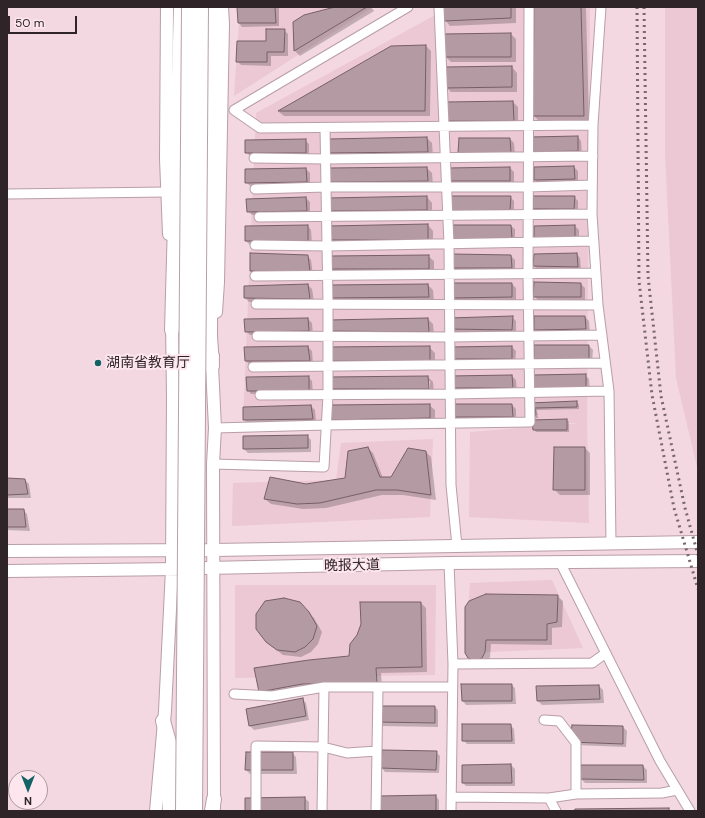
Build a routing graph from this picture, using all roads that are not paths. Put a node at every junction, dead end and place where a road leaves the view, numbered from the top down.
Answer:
1 (166, 7) edge
2 (181, 7) edge
3 (189, 7) edge
4 (201, 7) edge
5 (211, 7) edge
6 (222, 7) edge
7 (408, 7) edge
8 (439, 7) edge
9 (529, 7) edge
10 (601, 7) edge
11 (594, 125) junction
12 (444, 126) junction
13 (528, 126) junction
14 (325, 128) junction
15 (528, 156) junction
16 (593, 156) junction
17 (446, 157) junction
18 (254, 158) dead end
19 (326, 158) junction
20 (592, 185) junction
21 (326, 187) junction
22 (447, 187) junction
23 (528, 187) junction
24 (255, 189) dead end
25 (167, 192) junction
26 (7, 194) edge
27 (528, 214) junction
28 (592, 214) junction
29 (448, 216) junction
30 (259, 217) dead end
31 (327, 217) junction
32 (594, 241) junction
33 (528, 243) junction
34 (449, 244) junction
35 (255, 245) dead end
36 (327, 246) junction
37 (596, 273) junction
38 (449, 274) junction
39 (528, 274) junction
40 (255, 276) dead end
41 (328, 276) junction
42 (256, 304) dead end
43 (328, 304) junction
44 (449, 304) junction
45 (528, 305) junction
46 (598, 305) junction
47 (172, 330) junction
48 (602, 335) junction
49 (257, 336) dead end
50 (328, 337) junction
51 (449, 337) junction
52 (529, 337) junction
53 (529, 364) junction
54 (606, 364) junction
55 (450, 365) junction
56 (212, 366) junction
57 (253, 366) dead end
58 (328, 366) junction
59 (609, 391) junction
60 (530, 392) junction
61 (450, 394) junction
62 (260, 395) dead end
63 (328, 395) junction
64 (450, 422) junction
65 (326, 425) junction
66 (215, 428) junction
67 (213, 464) junction
68 (698, 542) edge
69 (612, 544) junction
70 (457, 546) junction
71 (172, 549) junction
72 (213, 550) junction
73 (7, 551) edge
74 (698, 561) edge
75 (560, 562) junction
76 (449, 563) junction
77 (213, 568) junction
78 (172, 569) junction
79 (7, 572) edge
80 (606, 653) junction
81 (453, 664) junction
82 (324, 687) junction
83 (452, 687) junction
84 (378, 688) junction
85 (234, 694) dead end
86 (544, 720) dead end
87 (163, 721) junction
88 (323, 747) junction
89 (377, 751) junction
90 (677, 790) junction
91 (576, 794) junction
92 (451, 797) junction
93 (549, 798) junction
94 (213, 807) edge
95 (156, 811) edge
96 (170, 811) edge
97 (183, 811) edge
98 (195, 811) edge
99 (256, 811) edge
100 (322, 811) edge
101 (376, 811) edge
102 (451, 811) edge
103 (556, 811) edge
104 (690, 811) edge

1 - 25 main road
2 - 47 highway
3 - 97 highway, bridge
4 - 98 highway, bridge
5 - 56 highway
6 - 56 main road
7 - 14 street
8 - 12 street
9 - 13 street
10 - 11 street
11 - 13 street
11 - 16 street
12 - 13 street
12 - 14 street
12 - 17 street
13 - 15 street
14 - 19 street
15 - 16 street
15 - 17 street
15 - 23 street
16 - 20 street
17 - 19 street
17 - 22 street
18 - 19 street
19 - 21 street
20 - 23 street
20 - 28 street
21 - 22 street
21 - 24 street
21 - 31 street
22 - 23 street
22 - 29 street
23 - 27 street
25 - 26 street
25 - 47 main road
27 - 28 street
27 - 29 street
27 - 33 street
28 - 32 street
29 - 31 street
29 - 34 street
30 - 31 street
31 - 36 street
32 - 33 street
32 - 37 street
33 - 34 street
33 - 39 street
34 - 36 street
34 - 38 street
35 - 36 street
36 - 41 street
37 - 39 street
37 - 46 street
38 - 39 street
38 - 41 street
38 - 44 street
39 - 45 street
40 - 41 street
41 - 43 street
42 - 43 street
43 - 44 street
43 - 50 street
44 - 45 street
44 - 51 street
45 - 46 street
45 - 52 street
46 - 48 street
47 - 71 main road
48 - 52 street
48 - 54 street
49 - 50 street
50 - 51 street
50 - 58 street
51 - 52 street
51 - 55 street
52 - 53 street
53 - 54 street
53 - 55 street
53 - 60 street
54 - 59 street
55 - 58 street
55 - 61 street
56 - 66 main road
57 - 58 street
58 - 63 street
59 - 60 street
59 - 69 street
60 - 61 street
60 - 64 street
61 - 63 street
61 - 64 street
62 - 63 street
63 - 65 street
64 - 65 street
64 - 70 street
65 - 66 street
65 - 67 street
66 - 67 main road
67 - 72 main road
68 - 69 main road, 晚报大道
69 - 70 main road, 晚报大道
70 - 72 main road, 晚报大道
71 - 72 main road, 晚报大道
71 - 73 main road, 晚报大道
71 - 78 main road
72 - 77 main road
74 - 75 main road, 晚报大道
75 - 76 main road, 晚报大道
75 - 80 street
76 - 77 main road, 晚报大道
76 - 81 street
77 - 78 main road, 晚报大道
77 - 94 main road
78 - 79 main road, 晚报大道
78 - 87 main road
80 - 81 street
80 - 90 street
81 - 83 street
82 - 84 street
82 - 85 street
82 - 88 street
83 - 84 street
83 - 92 street
84 - 89 street
86 - 91 street
87 - 95 main road
87 - 96 highway
88 - 89 street
88 - 99 street
88 - 100 street
89 - 101 street
90 - 91 street
90 - 104 street
91 - 93 street
92 - 93 street
92 - 102 street
93 - 103 street

